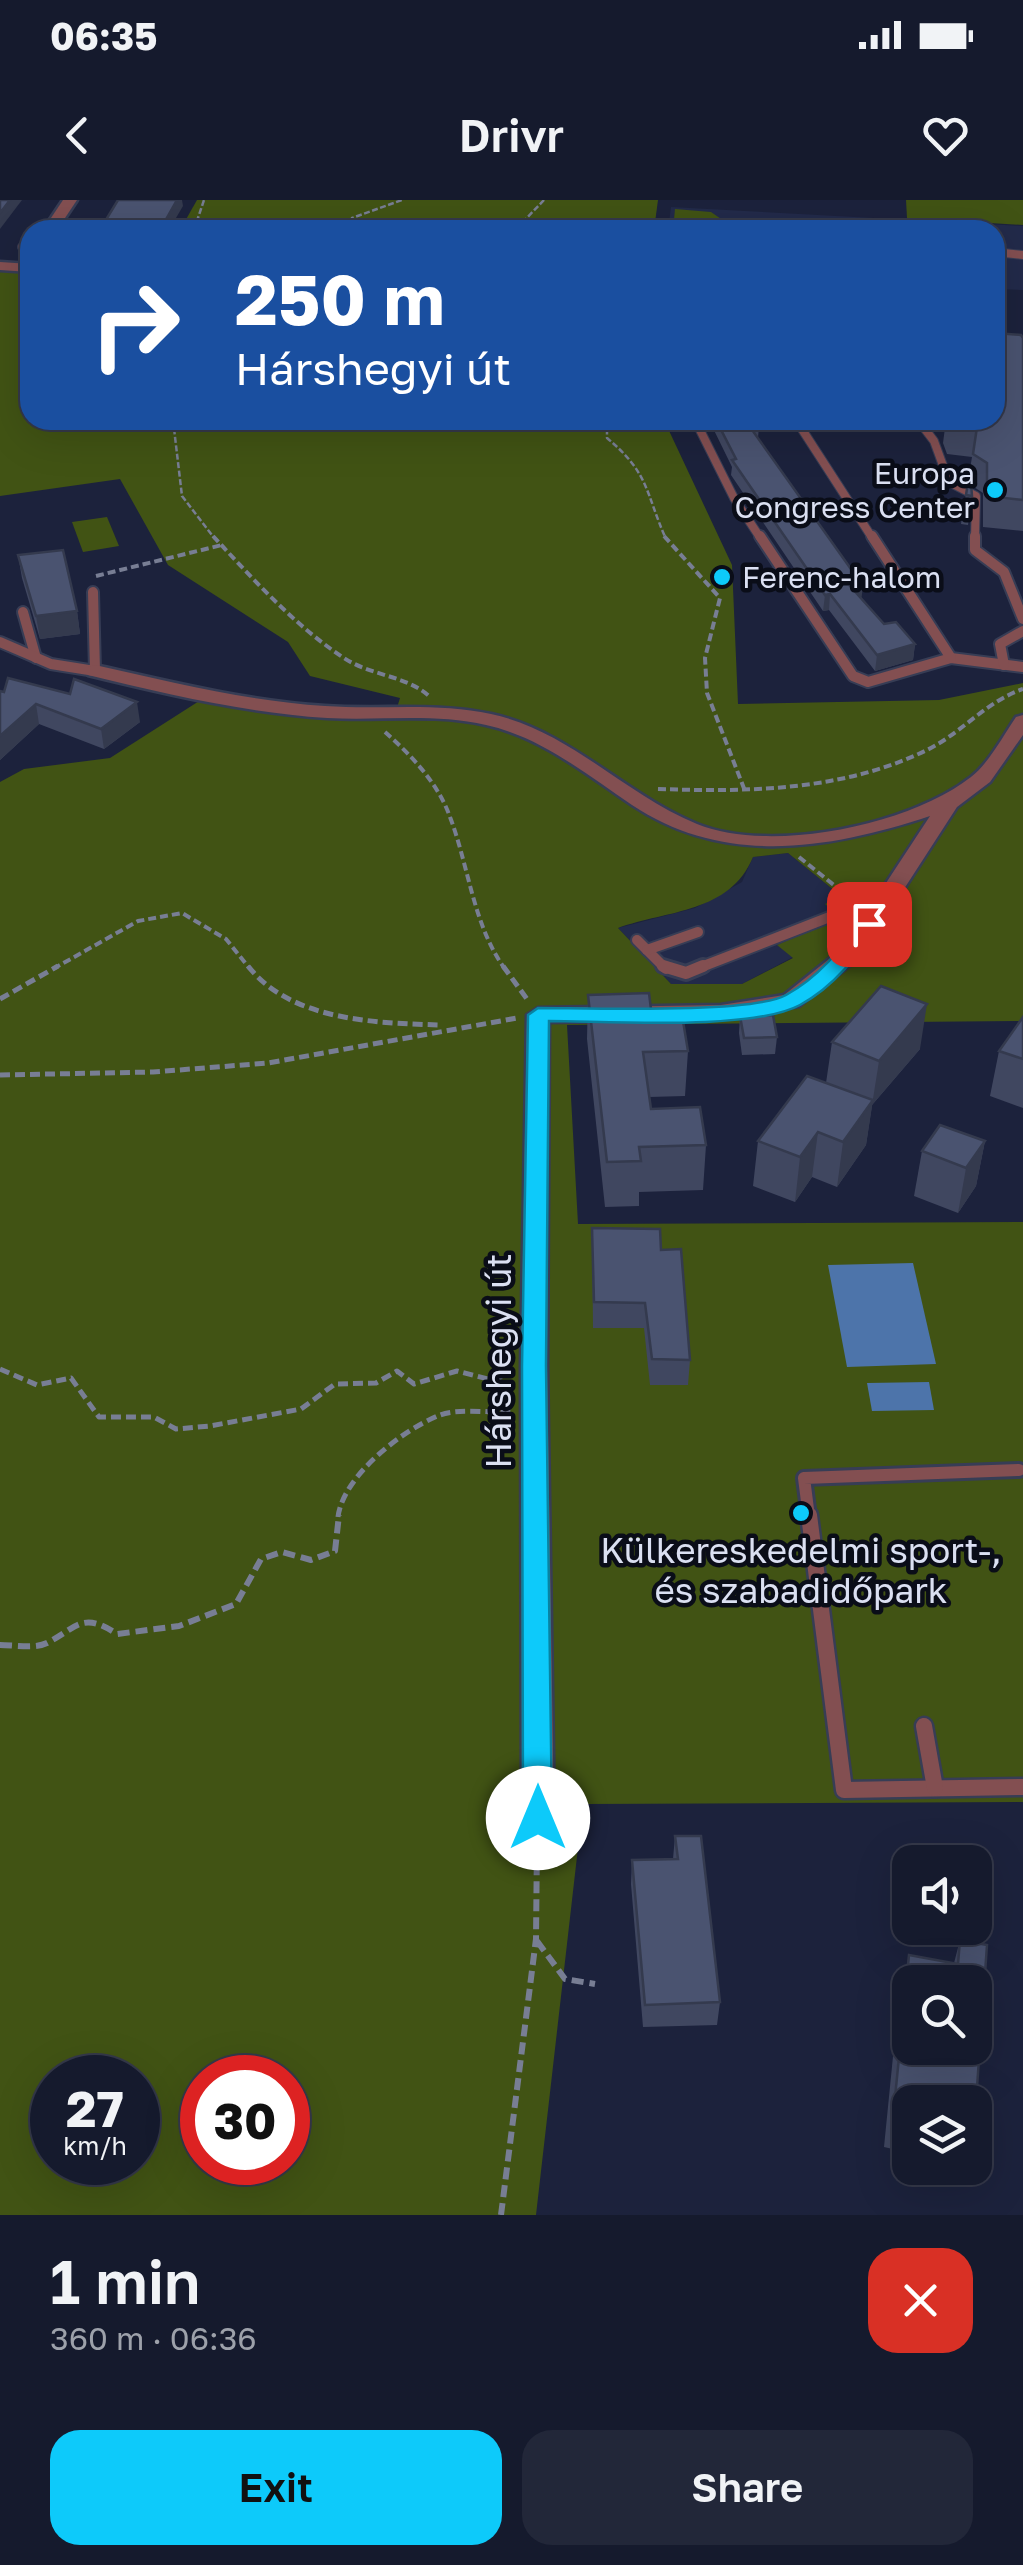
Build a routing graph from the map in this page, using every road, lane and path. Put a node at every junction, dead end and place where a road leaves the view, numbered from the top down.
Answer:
1 (402, 200) edge
2 (544, 200) edge
3 (353, 220) edge
4 (524, 220) edge
5 (174, 430) edge
6 (607, 430) edge
7 (700, 430) edge
8 (803, 430) edge
9 (926, 430) edge
10 (222, 546) junction
11 (93, 592) joint
12 (23, 612) dead end
13 (1023, 619) edge
14 (1023, 632) edge
15 (0, 642) edge
16 (36, 658) junction
17 (951, 658) junction
18 (1004, 665) junction
19 (1023, 667) edge
20 (95, 671) junction
21 (1023, 689) edge
22 (426, 711) junction
23 (364, 712) junction
24 (1023, 721) edge
25 (616, 782) junction
26 (745, 791) junction
27 (949, 804) junction
28 (782, 842) junction
29 (886, 896) junction
30 (858, 905) junction
31 (698, 932) dead end
32 (638, 940) dead end
33 (648, 950) junction
34 (0, 999) edge
35 (538, 1015) junction
36 (452, 1026) junction
37 (0, 1075) edge
38 (534, 1366) junction
39 (0, 1370) edge
40 (535, 1411) junction
41 (1019, 1470) dead end
42 (0, 1645) edge
43 (924, 1726) dead end
44 (1023, 1787) edge
45 (935, 1788) junction
46 (538, 1818) joint
47 (536, 1939) junction
48 (595, 1984) dead end
49 (501, 2215) edge

1 - 3 path
2 - 4 path
5 - 10 path
6 - 26 path
7 - 17 lane
8 - 17 lane
9 - 13 lane
10 - 11 path
10 - 22 path
11 - 20 lane
12 - 16 lane
14 - 18 lane
15 - 16 lane
16 - 20 lane
17 - 18 lane
18 - 19 lane
20 - 23 street
21 - 26 path
22 - 23 street
22 - 25 street
23 - 35 path
24 - 27 street
25 - 26 path
25 - 28 street
27 - 28 street
27 - 29 street
28 - 30 path
29 - 30 lane
29 - 35 street
30 - 33 lane
31 - 33 lane
32 - 33 lane
34 - 36 path
35 - 36 path
35 - 38 street, Hárshegyi út
36 - 37 path
38 - 39 path
38 - 40 street, Hárshegyi út
40 - 42 path
40 - 46 street, Hárshegyi út
41 - 45 lane
43 - 45 lane
44 - 45 lane
46 - 47 path
47 - 48 path
47 - 49 path

